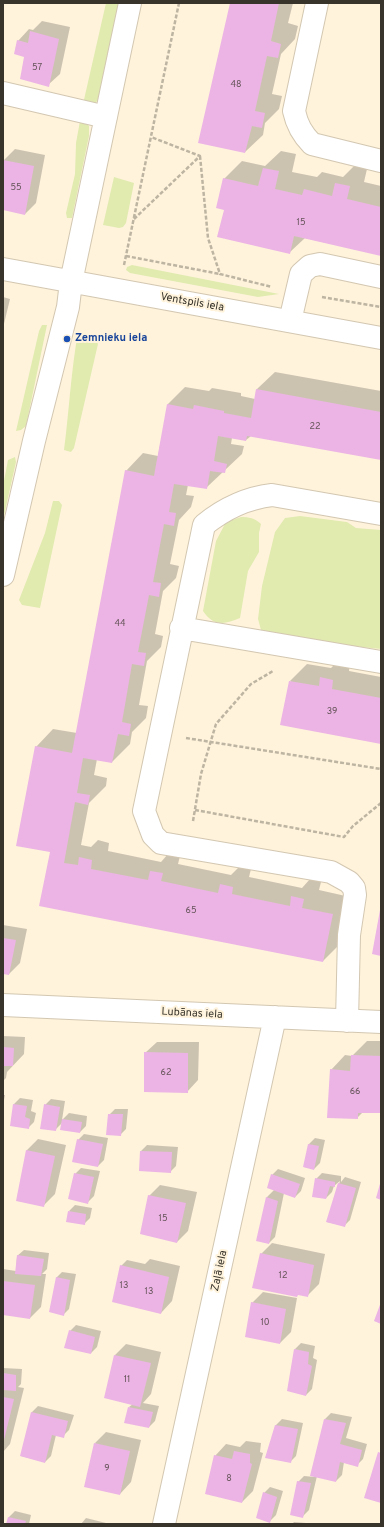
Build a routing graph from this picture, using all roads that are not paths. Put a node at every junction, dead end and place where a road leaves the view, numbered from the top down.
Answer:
1 (130, 3) edge
2 (317, 3) edge
3 (3, 93) edge
4 (106, 117) junction
5 (381, 161) edge
6 (3, 269) edge
7 (381, 277) edge
8 (71, 282) junction
9 (290, 321) junction
10 (381, 338) edge
11 (381, 514) edge
12 (4, 563) edge
13 (181, 628) junction
14 (381, 662) edge
15 (3, 1005) edge
16 (275, 1018) junction
17 (347, 1021) junction
18 (381, 1022) edge
19 (164, 1524) edge

1 - 4 street
2 - 5 street
3 - 4 street
4 - 8 street
6 - 8 street, Ventspils iela
7 - 9 street
8 - 9 street, Ventspils iela
8 - 12 street
9 - 10 street, Ventspils iela
11 - 13 street
13 - 14 street
13 - 17 street
15 - 16 street, Lubānas iela
16 - 17 street, Lubānas iela
16 - 19 street, Zaļā iela
17 - 18 street, Lubānas iela

